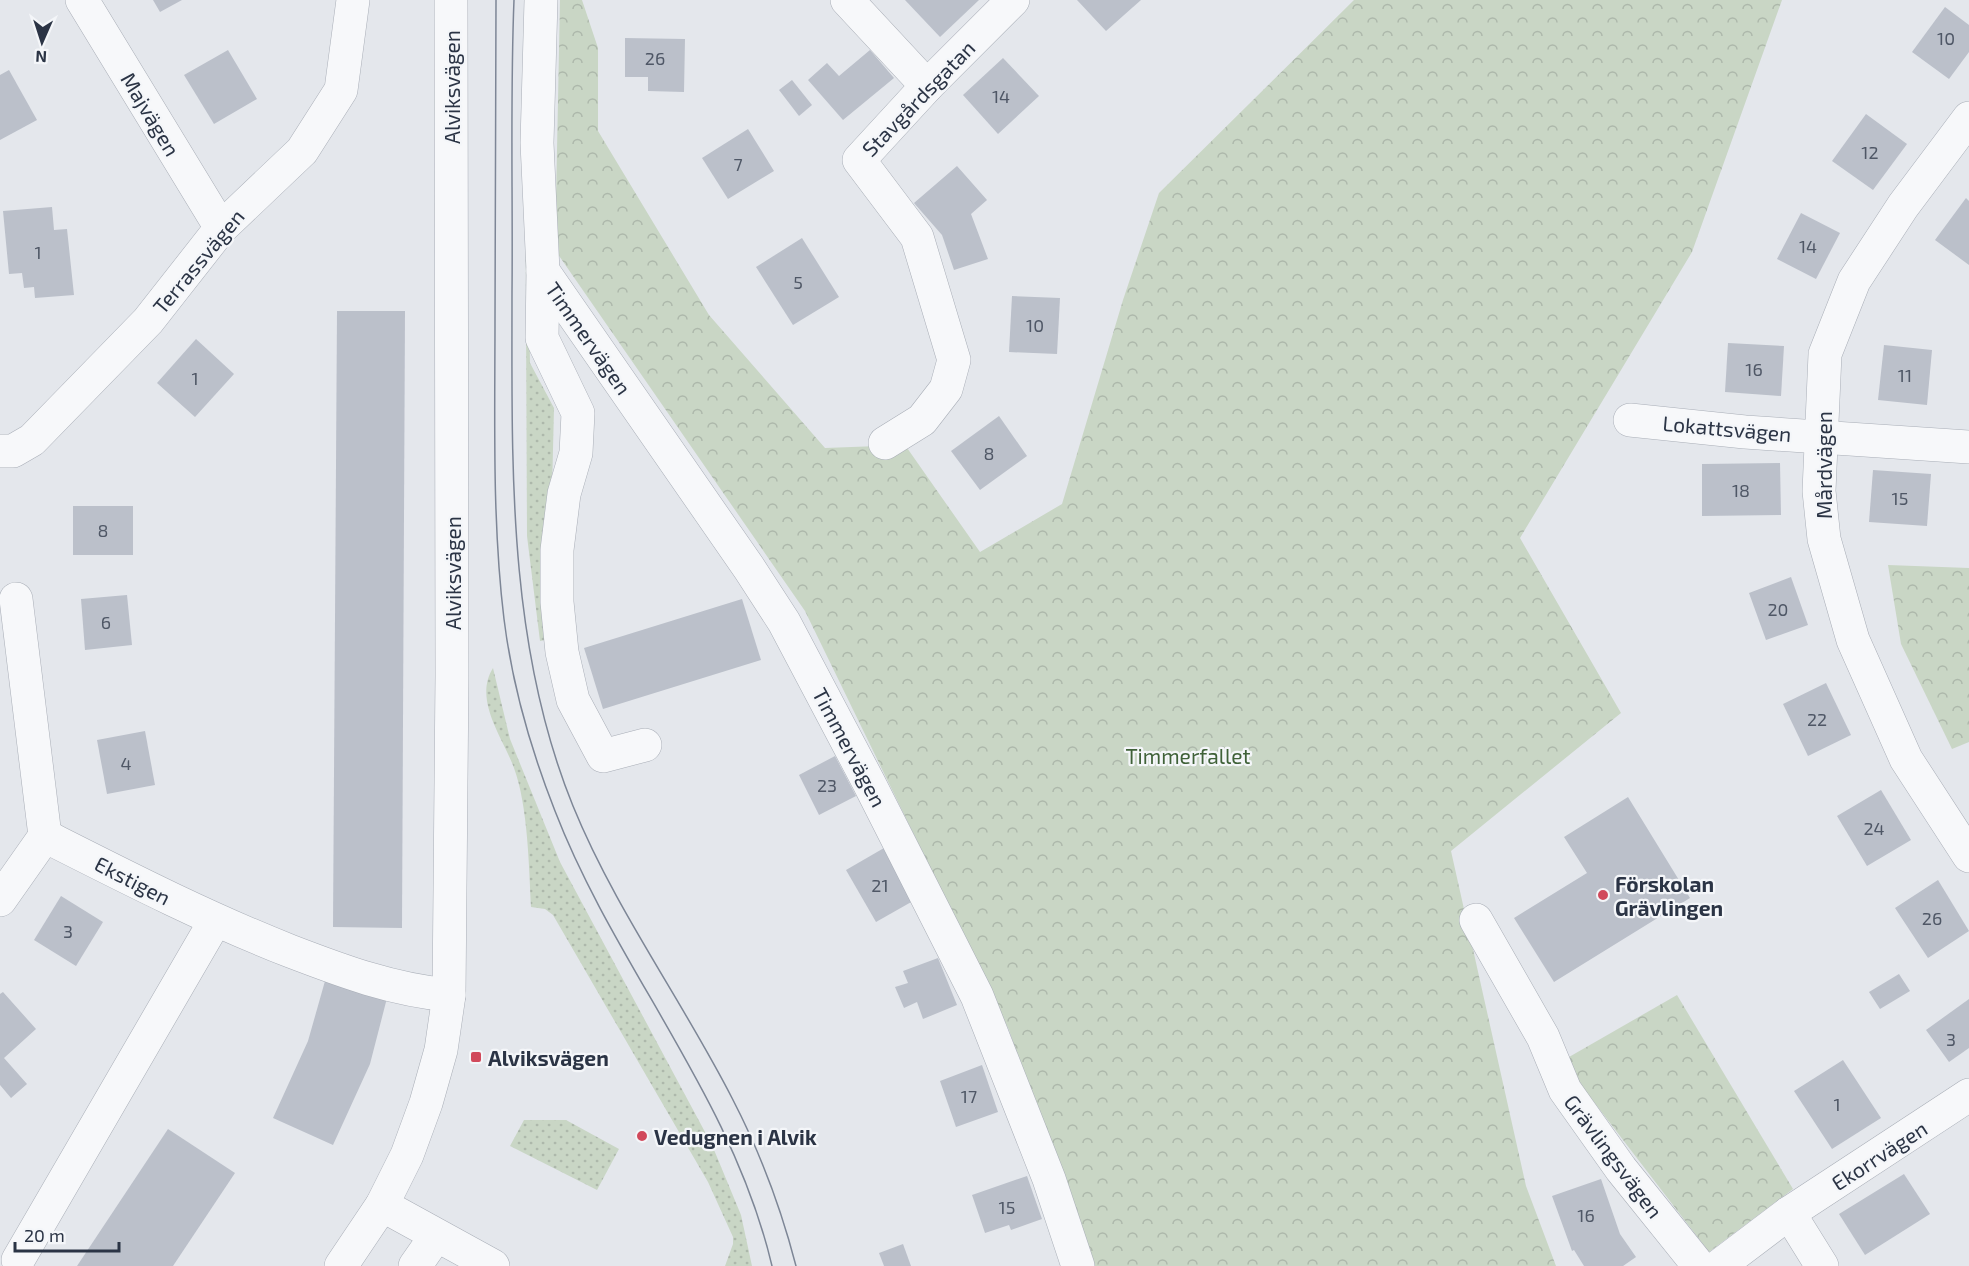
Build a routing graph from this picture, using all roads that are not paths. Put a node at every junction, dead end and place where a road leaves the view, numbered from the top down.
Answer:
1 (82, 0) edge
2 (353, 0) edge
3 (451, 0) edge
4 (541, 0) edge
5 (847, 0) edge
6 (1013, 0) edge
7 (927, 86) junction
8 (1969, 118) edge
9 (220, 228) junction
10 (543, 270) junction
11 (1630, 420) dead end
12 (1820, 436) junction
13 (885, 443) dead end
14 (1969, 447) edge
15 (0, 451) edge
16 (16, 599) dead end
17 (645, 745) dead end
18 (45, 836) junction
19 (1969, 856) edge
20 (0, 900) edge
21 (1476, 920) dead end
22 (215, 921) junction
23 (449, 994) junction
24 (1969, 1095) edge
25 (382, 1205) junction
26 (1789, 1213) junction
27 (436, 1236) junction
28 (18, 1260) dead end
29 (341, 1266) edge
30 (415, 1266) edge
31 (493, 1266) edge
32 (1078, 1266) edge
33 (1699, 1266) edge
34 (1719, 1266) edge
35 (1822, 1266) edge

1 - 9 street, Majvägen
2 - 9 street, Terrassvägen
3 - 23 street, Alviksvägen
4 - 10 street
5 - 7 street
6 - 7 street, Stavgårdsgatan
7 - 13 street, Stavgårdsgatan
8 - 12 street, Mårdvägen
9 - 15 street, Terrassvägen
10 - 17 street
10 - 32 street, Timmervägen
11 - 12 street, Lokattsvägen
12 - 14 street, Lokattsvägen
12 - 19 street, Mårdvägen
16 - 18 street
18 - 20 street
18 - 22 street, Ekstigen
21 - 33 street, Grävlingsvägen
22 - 23 street, Ekstigen
22 - 28 street
23 - 25 street, Alviksvägen
24 - 26 street, Ekorrvägen
25 - 27 street
25 - 29 street, Alviksvägen
26 - 34 street
26 - 35 street
27 - 30 street
27 - 31 street

